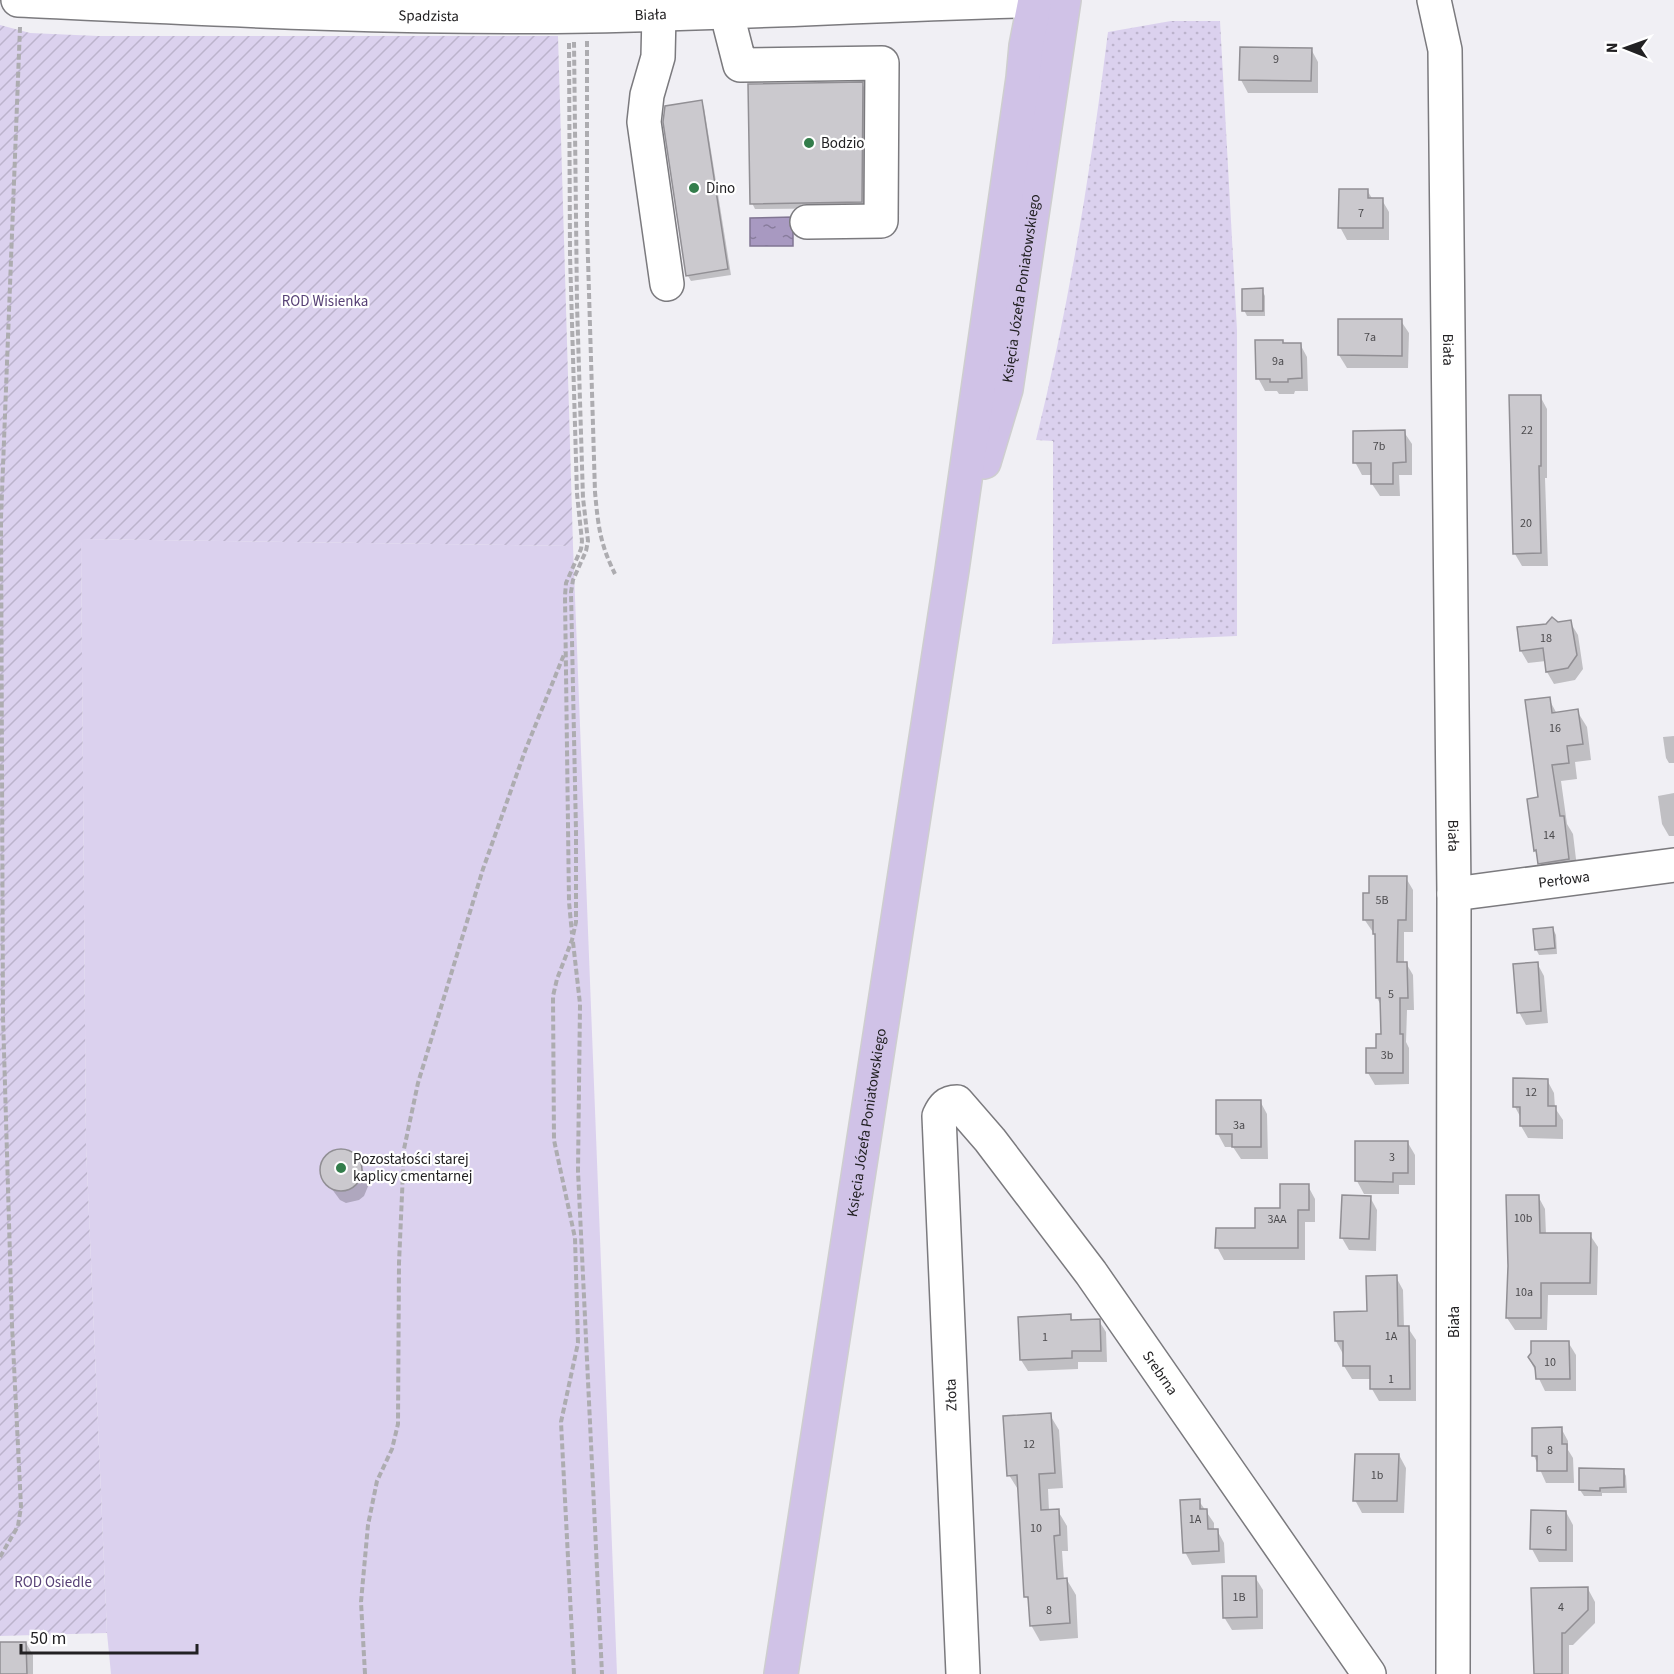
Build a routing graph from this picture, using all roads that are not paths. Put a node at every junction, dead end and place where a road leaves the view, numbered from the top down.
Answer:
1 (19, 0) edge
2 (1035, 0) edge
3 (1064, 0) edge
4 (1073, 0) edge
5 (1434, 0) edge
6 (926, 2) edge
7 (192, 4) edge
8 (513, 8) edge
9 (730, 13) junction
10 (659, 14) junction
11 (577, 23) joint
12 (807, 222) dead end
13 (667, 284) dead end
14 (952, 570) junction
15 (1674, 865) edge
16 (1454, 894) junction
17 (939, 1116) joint
18 (781, 1674) edge
19 (963, 1674) edge
20 (1369, 1674) edge
21 (1454, 1674) edge

1 - 7 street, Spadzista
2 - 3 street, Biała
2 - 6 street, Biała
2 - 14 main road, Księcia Józefa Poniatowskiego
3 - 4 street, Biała
3 - 14 main road, Księcia Józefa Poniatowskiego
5 - 16 street, Biała
6 - 9 street, Biała
7 - 8 street, Spadzista
8 - 11 street, Spadzista
9 - 10 street, Biała
9 - 12 street
10 - 11 street, Biała
10 - 13 street
14 - 18 main road, Księcia Józefa Poniatowskiego
15 - 16 street, Perłowa
16 - 21 street, Biała
17 - 19 street, Złota
17 - 20 street, Srebrna

